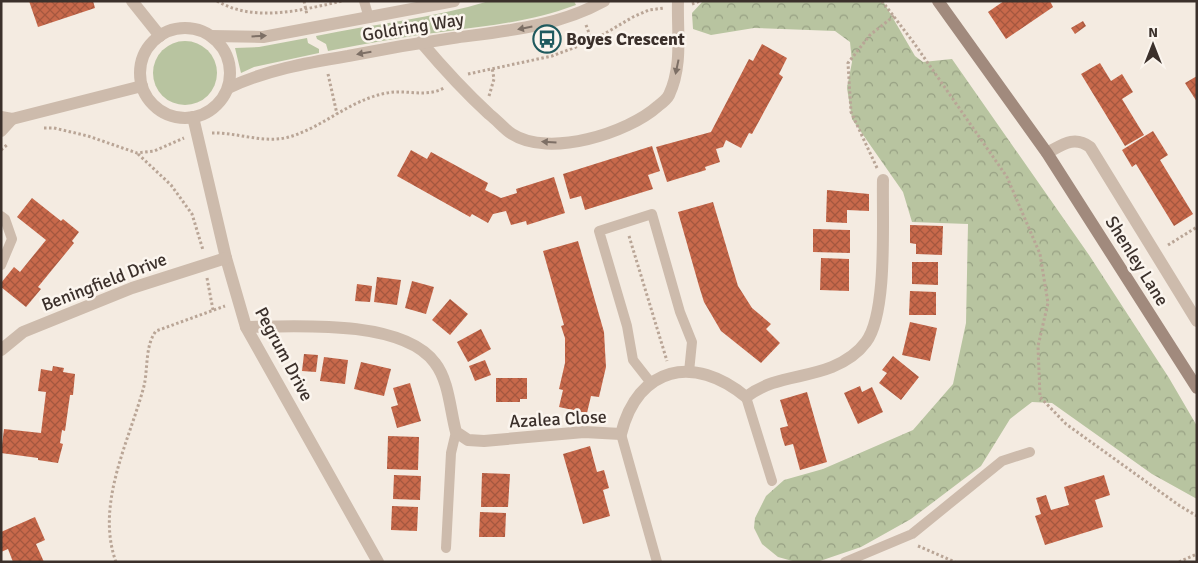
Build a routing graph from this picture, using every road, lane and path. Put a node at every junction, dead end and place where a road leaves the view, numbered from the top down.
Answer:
1 (132, 1) edge
2 (217, 1) edge
3 (342, 1) edge
4 (364, 1) edge
5 (454, 1) edge
6 (604, 1) edge
7 (700, 1) edge
8 (882, 1) edge
9 (940, 2) edge
10 (678, 4) edge
11 (894, 16) junction
12 (369, 18) junction
13 (160, 36) junction
14 (211, 36) junction
15 (421, 42) junction
16 (492, 67) junction
17 (456, 82) junction
18 (142, 86) junction
19 (228, 88) junction
20 (482, 107) junction
21 (193, 117) junction
22 (7, 118) edge
23 (35, 128) dead end
24 (1, 131) edge
25 (197, 134) junction
26 (9, 143) dead end
27 (1, 150) edge
28 (137, 153) junction
29 (1047, 153) junction
30 (883, 180) joint
31 (1, 216) edge
32 (625, 223) junction
33 (1197, 227) edge
34 (1157, 252) junction
35 (226, 258) junction
36 (205, 264) junction
37 (1, 265) edge
38 (238, 302) junction
39 (213, 310) junction
40 (1197, 321) edge
41 (246, 327) junction
42 (1, 350) edge
43 (689, 372) junction
44 (671, 374) junction
45 (651, 383) junction
46 (1197, 388) edge
47 (746, 396) junction
48 (456, 432) junction
49 (621, 434) junction
50 (1030, 452) dead end
51 (772, 481) dead end
52 (1197, 516) edge
53 (902, 538) junction
54 (446, 548) dead end
55 (1197, 554) edge
56 (116, 562) edge
57 (378, 562) edge
58 (657, 562) edge
59 (845, 562) edge
60 (955, 562) edge
61 (1180, 562) edge

1 - 13 street
2 - 3 path
4 - 12 lane
5 - 12 street, Goldring Way
6 -> 15 street, Goldring Way
7 - 10 path
8 - 11 path
9 - 29 main road, Shenley Lane
10 - 16 path
10 -> 20 street
11 - 30 path
11 - 52 path
14 -> 12 street, Goldring Way
13 - 14 street
13 - 18 street
14 - 19 street
15 - 17 street
15 -> 19 street, Goldring Way
16 - 17 path
16 - 20 path
17 - 20 street
17 - 25 path
18 - 21 street
18 - 22 street
19 - 21 street
21 - 25 street, Pegrum Drive
22 - 24 street
23 - 28 path
25 - 28 path
25 - 35 street, Pegrum Drive
26 - 27 path
28 - 36 path
29 - 34 street, Shenley Lane
29 - 46 main road, Shenley Lane
30 - 47 street
31 - 37 lane
32 - 43 lane
32 - 44 path
32 - 45 lane
33 - 34 path
34 - 40 street, Shenley Lane
35 - 36 street, Beningfield Drive
35 - 38 street, Pegrum Drive
36 - 39 path
36 - 42 street, Beningfield Drive
38 - 39 path
38 - 41 street, Pegrum Drive
39 - 56 path
41 - 48 street
41 - 57 street, Pegrum Drive
43 - 44 street, Azalea Close
43 - 47 street, Azalea Close
44 - 45 street, Azalea Close
45 - 49 street, Azalea Close
47 - 51 lane
48 - 49 street, Azalea Close
48 - 54 lane
49 - 58 lane
50 - 53 lane
53 - 59 lane
53 - 60 path
55 - 61 path

